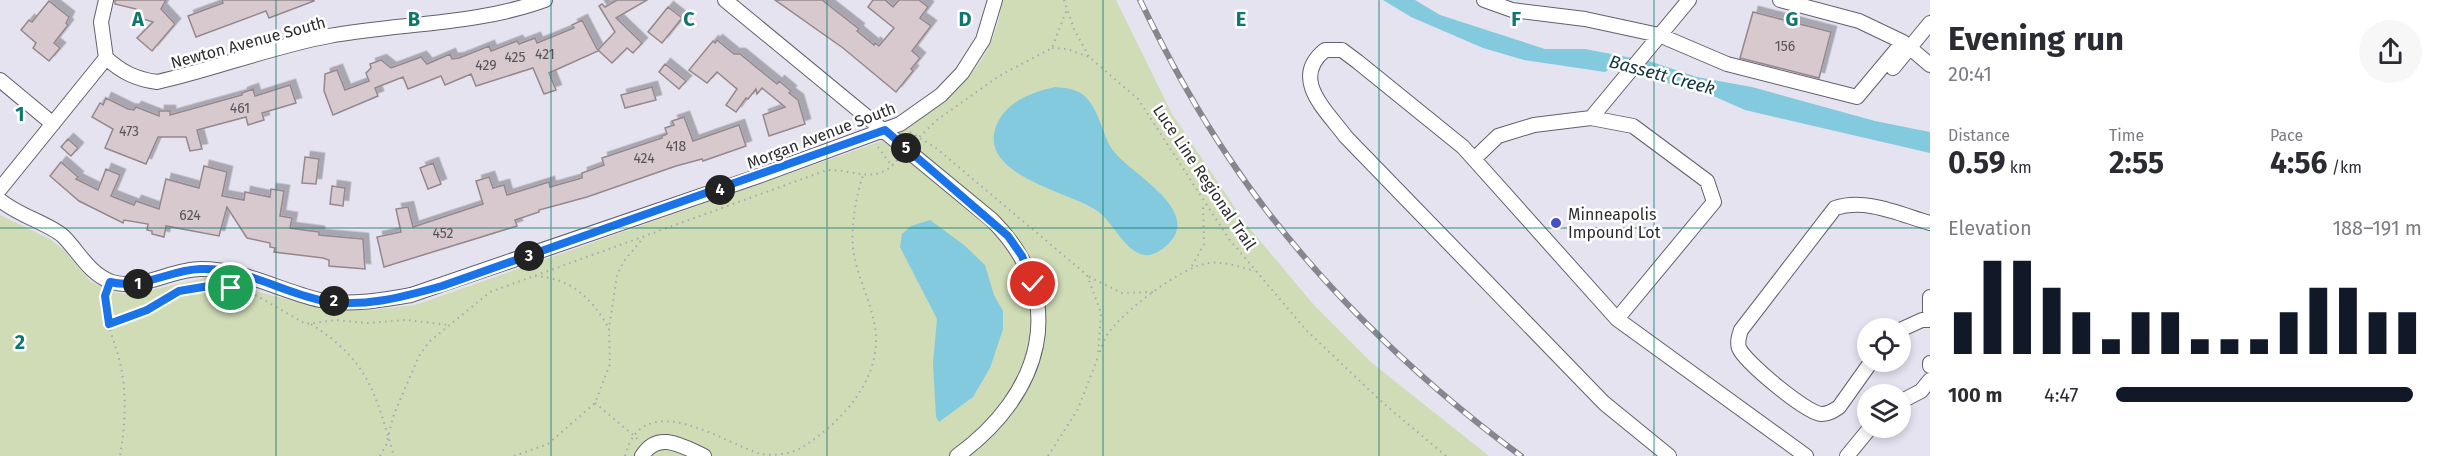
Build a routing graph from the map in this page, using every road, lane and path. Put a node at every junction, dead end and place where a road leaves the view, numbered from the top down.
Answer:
1 (106, 0) edge
2 (545, 0) edge
3 (725, 0) edge
4 (995, 0) edge
5 (1064, 0) edge
6 (1484, 0) edge
7 (1689, 0) edge
8 (1780, 0) edge
9 (1067, 9) junction
10 (1930, 23) edge
11 (1652, 44) junction
12 (1906, 45) junction
13 (1052, 48) junction
14 (1089, 57) junction
15 (106, 58) junction
16 (1928, 61) edge
17 (1893, 68) dead end
18 (0, 80) edge
19 (1591, 118) junction
20 (53, 124) junction
21 (906, 129) dead end
22 (885, 130) junction
23 (919, 137) junction
24 (913, 143) dead end
25 (876, 144) dead end
26 (902, 155) dead end
27 (1474, 159) junction
28 (892, 166) junction
29 (863, 176) junction
30 (0, 189) edge
31 (0, 200) edge
32 (1203, 201) junction
33 (1930, 223) edge
34 (646, 235) junction
35 (1191, 268) junction
36 (1257, 272) junction
37 (1087, 275) junction
38 (533, 276) junction
39 (110, 282) junction
40 (240, 290) dead end
41 (249, 292) dead end
42 (1155, 292) junction
43 (1930, 297) edge
44 (1930, 311) edge
45 (1617, 319) junction
46 (1930, 320) edge
47 (109, 324) junction
48 (312, 324) junction
49 (450, 325) junction
50 (1911, 325) edge
51 (609, 329) junction
52 (1098, 356) junction
53 (1864, 372) edge
54 (1930, 380) edge
55 (1911, 396) edge
56 (595, 403) junction
57 (388, 436) junction
58 (635, 436) junction
59 (1862, 438) edge
60 (644, 452) edge
61 (120, 456) edge
62 (380, 456) edge
63 (394, 456) edge
64 (514, 456) edge
65 (625, 456) edge
66 (704, 456) edge
67 (957, 456) edge
68 (1048, 456) edge
69 (1446, 456) edge
70 (1669, 456) edge
71 (1806, 456) edge
72 (1847, 456) edge

1 - 15 street
2 - 15 street, Newton Avenue South
3 - 22 street
4 - 22 street, Morgan Avenue South
5 - 9 path, Luce Line Regional Trail
6 - 11 street
7 - 11 street
8 - 12 street
9 - 13 path
9 - 14 path, Luce Line Regional Trail
10 - 12 street
11 - 12 street
11 - 19 street
12 - 16 street
12 - 17 street
13 - 14 path
13 - 23 path
14 - 32 path, Luce Line Regional Trail
15 - 20 street
18 - 20 street
19 - 27 street
19 - 45 street
20 - 30 street
21 - 23 path
22 - 39 street, Morgan Avenue South
22 - 67 street
23 - 24 path
23 - 37 path
25 - 28 path
26 - 28 path
27 - 45 street
27 - 70 street
28 - 29 path
29 - 34 path
29 - 58 path
31 - 39 street
32 - 35 path
32 - 36 path, Luce Line Regional Trail
33 - 53 street
34 - 38 path
34 - 51 path
35 - 36 path
35 - 42 path
36 - 69 path, Luce Line Regional Trail
37 - 42 path
37 - 52 path
38 - 49 path
38 - 51 path
39 - 47 path
40 - 47 path
41 - 48 path
42 - 52 path
43 - 44 street
45 - 71 street
46 - 50 street
47 - 61 path
48 - 49 path
48 - 57 path
49 - 57 path
51 - 56 path
52 - 68 path
54 - 55 street
56 - 58 path
56 - 64 path
57 - 62 path
57 - 63 path
58 - 60 path
58 - 65 path
59 - 72 street
60 - 66 street

